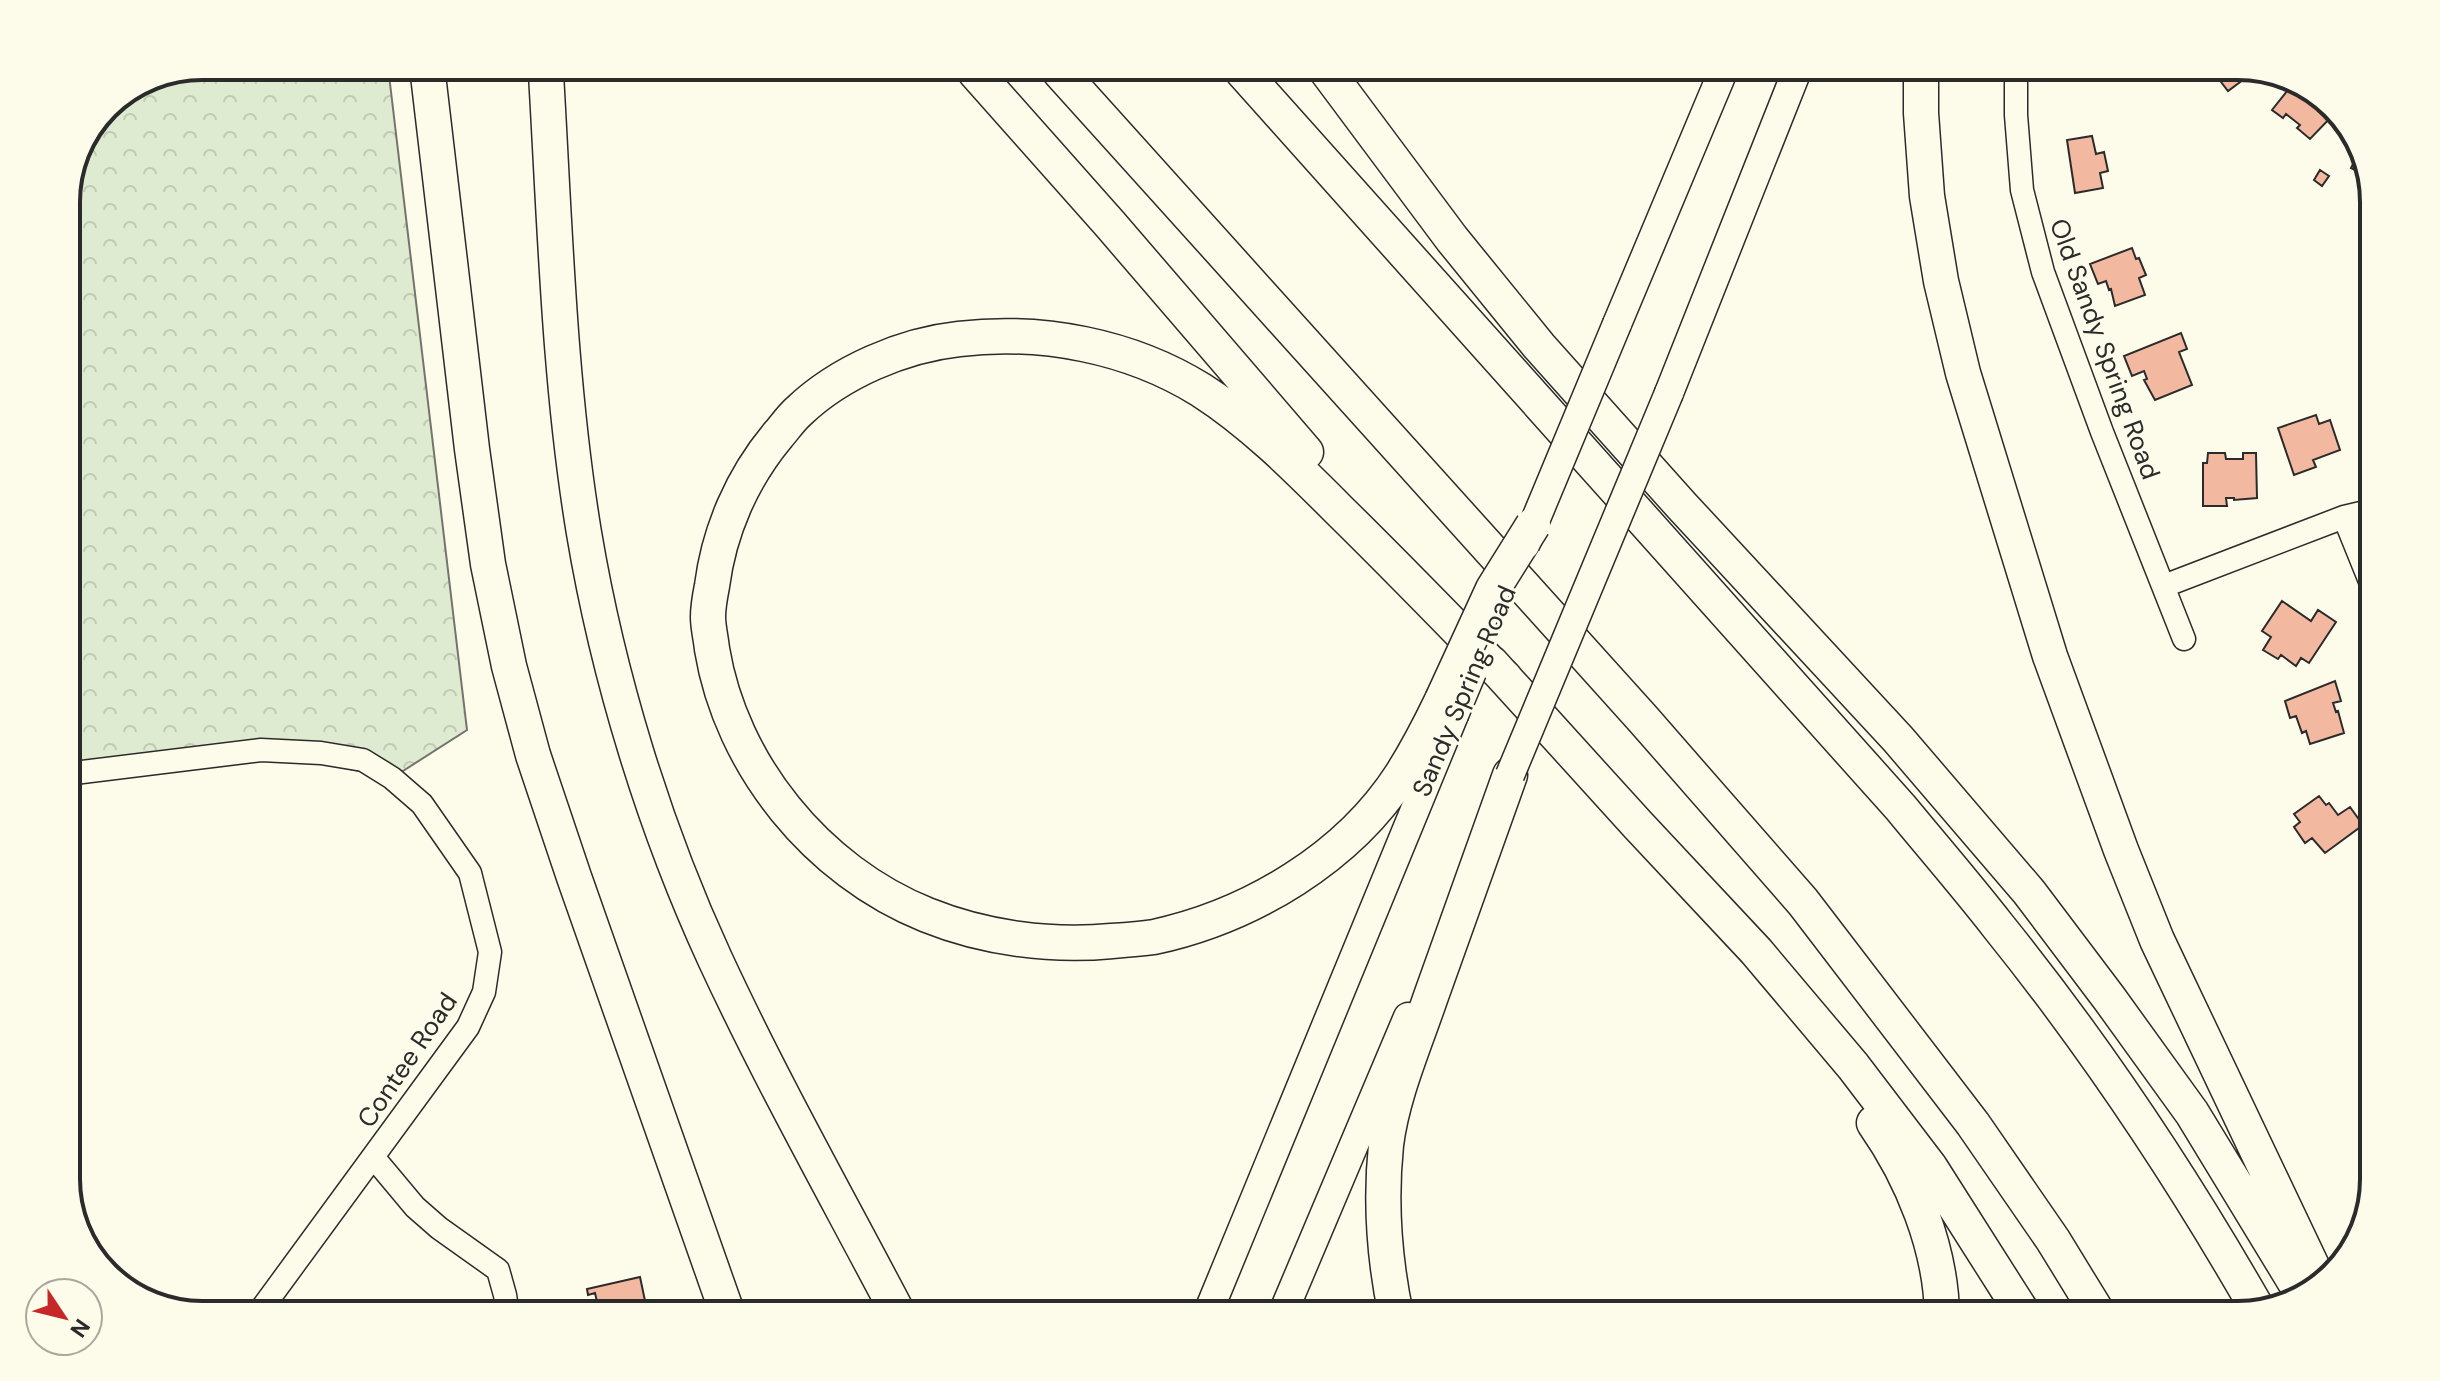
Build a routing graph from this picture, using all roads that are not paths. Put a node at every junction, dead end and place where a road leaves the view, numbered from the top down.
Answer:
1 (429, 80) edge
2 (546, 80) edge
3 (982, 80) edge
4 (1067, 80) edge
5 (1252, 80) edge
6 (1333, 80) edge
7 (1719, 80) edge
8 (1793, 80) edge
9 (1921, 80) edge
10 (2016, 80) edge
11 (2360, 513) edge
12 (2344, 517) junction
13 (1533, 525) joint
14 (2360, 556) edge
15 (2164, 586) junction
16 (2184, 639) dead end
17 (1505, 678) junction
18 (1448, 708) junction
19 (80, 772) edge
20 (1510, 775) junction
21 (1638, 825) junction
22 (374, 1158) junction
23 (2315, 1273) edge
24 (2297, 1286) edge
25 (2252, 1300) edge
26 (267, 1301) edge
27 (506, 1301) edge
28 (723, 1301) edge
29 (892, 1301) edge
30 (1213, 1301) edge
31 (1288, 1301) edge
32 (1393, 1301) edge
33 (1941, 1301) edge
34 (2015, 1301) edge
35 (2090, 1301) edge

1 - 28 highway
2 - 29 highway
3 - 17 highway
4 - 35 highway
5 - 25 highway
6 - 24 highway
7 - 13 main road, bridge
8 - 20 main road, bridge
9 - 23 highway
10 - 15 street, Old Sandy Spring Road
11 - 12 street
12 - 14 street
12 - 15 street
13 - 18 highway, bridge
15 - 16 street, Old Sandy Spring Road
17 - 18 highway
17 - 21 highway
18 - 30 main road, Sandy Spring Road
19 - 22 street, Contee Road
20 - 31 main road
20 - 32 highway
21 - 33 highway
21 - 34 highway
22 - 26 street, Contee Road
22 - 27 street

